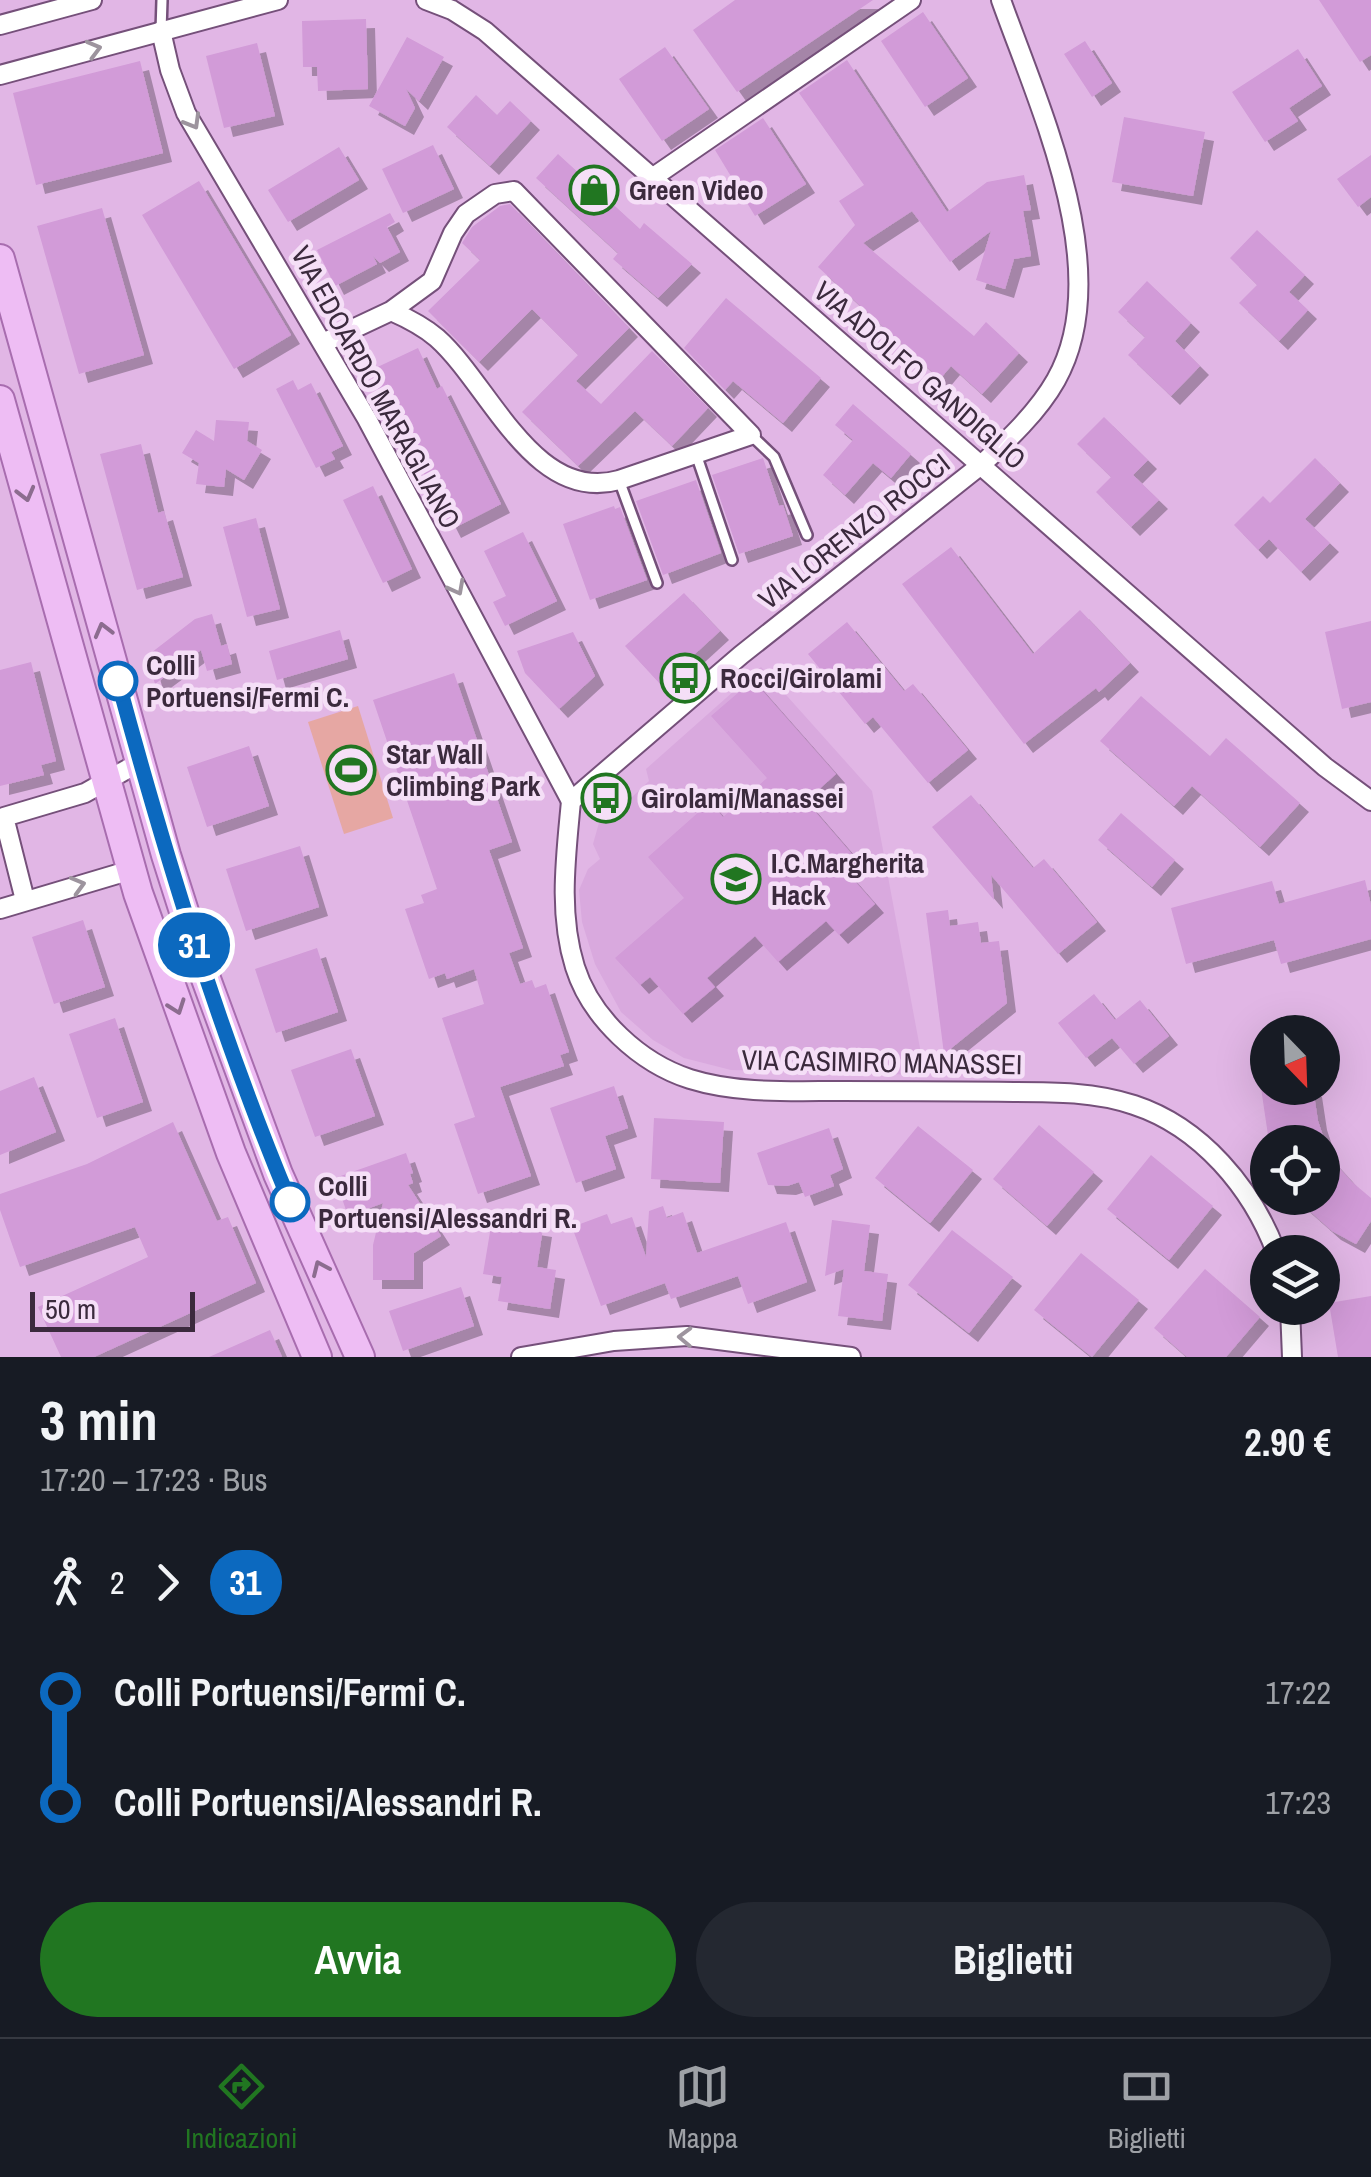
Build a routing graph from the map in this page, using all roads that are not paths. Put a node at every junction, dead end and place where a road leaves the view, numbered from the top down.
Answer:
1 (92, 0) edge
2 (162, 0) edge
3 (426, 0) edge
4 (911, 0) edge
5 (1001, 0) edge
6 (271, 1) edge
7 (0, 25) edge
8 (161, 31) junction
9 (0, 75) edge
10 (652, 178) junction
11 (0, 260) edge
12 (391, 311) junction
13 (323, 343) junction
14 (0, 400) edge
15 (751, 435) junction
16 (696, 454) junction
17 (981, 466) junction
18 (620, 480) junction
19 (807, 535) dead end
20 (732, 560) dead end
21 (657, 583) dead end
22 (140, 762) junction
23 (106, 782) junction
24 (1371, 801) edge
25 (570, 802) junction
26 (2, 818) edge
27 (132, 870) junction
28 (25, 900) junction
29 (0, 909) edge
30 (1269, 1235) edge
31 (1291, 1325) edge
32 (316, 1357) edge
33 (360, 1357) edge
34 (520, 1357) edge
35 (851, 1357) edge
36 (1292, 1357) edge

1 - 7 street
2 - 8 lane
3 - 10 street, VIA ADOLFO GANDIGLIO
4 - 10 street
5 - 17 street, VIA LORENZO ROCCI
6 - 8 street
9 -> 8 street
8 -> 13 street, VIA EDOARDO MARAGLIANO
10 - 17 street, VIA ADOLFO GANDIGLIO
22 -> 11 main road
12 - 13 street
12 - 15 street
12 - 18 street
13 -> 25 street, VIA EDOARDO MARAGLIANO
14 -> 23 main road
15 - 16 street
15 - 19 lane
16 - 18 street
16 - 20 lane
17 - 24 street, VIA ADOLFO GANDIGLIO
17 - 25 street, VIA LORENZO ROCCI
18 - 21 lane
22 - 23 street
33 -> 22 main road
23 - 26 street
23 - 27 main road
25 - 30 street, VIA CASIMIRO MANASSEI
26 - 28 street
28 -> 27 street
27 -> 32 main road
28 - 29 street
31 - 36 street
35 -> 34 street

